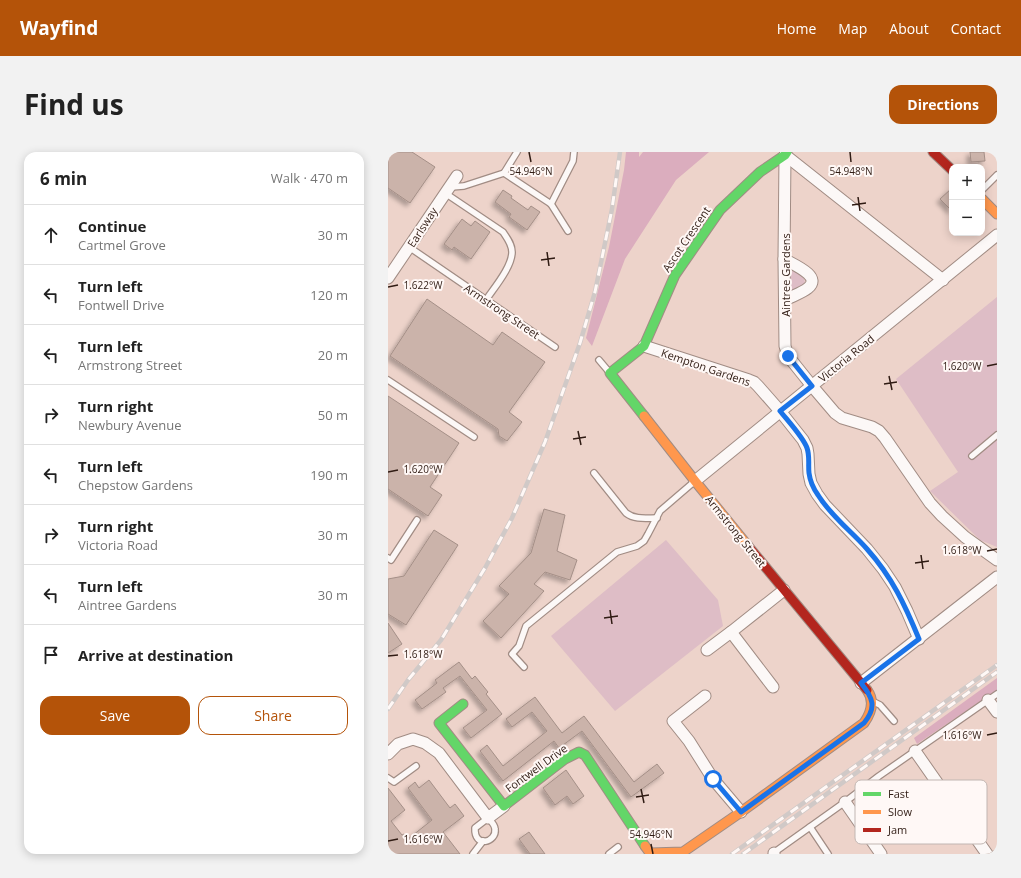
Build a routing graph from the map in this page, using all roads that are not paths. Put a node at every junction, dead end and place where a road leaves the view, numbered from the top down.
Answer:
1 (517, 152) edge
2 (574, 152) edge
3 (933, 152) edge
4 (786, 154) edge
5 (949, 167) edge
6 (504, 173) junction
7 (997, 174) edge
8 (457, 176) dead end
9 (985, 187) edge
10 (447, 190) junction
11 (983, 200) edge
12 (551, 204) junction
13 (997, 214) edge
14 (568, 231) dead end
15 (997, 235) edge
16 (409, 247) junction
17 (784, 260) junction
18 (388, 278) edge
19 (943, 280) junction
20 (486, 300) junction
21 (785, 300) junction
22 (644, 346) junction
23 (556, 348) dead end
24 (599, 360) dead end
25 (610, 373) junction
26 (388, 380) edge
27 (812, 386) junction
28 (780, 411) junction
29 (997, 435) edge
30 (474, 437) dead end
31 (972, 456) dead end
32 (594, 473) dead end
33 (695, 481) junction
34 (657, 518) junction
35 (417, 520) dead end
36 (388, 558) edge
37 (997, 560) edge
38 (997, 577) edge
39 (784, 590) junction
40 (731, 632) junction
41 (919, 639) junction
42 (707, 650) dead end
43 (524, 667) dead end
44 (861, 683) junction
45 (773, 687) dead end
46 (704, 696) dead end
47 (993, 697) edge
48 (872, 701) junction
49 (463, 704) dead end
50 (997, 712) edge
51 (894, 721) dead end
52 (915, 751) junction
53 (388, 754) edge
54 (416, 766) dead end
55 (388, 778) edge
56 (874, 780) edge
57 (935, 780) edge
58 (855, 794) edge
59 (845, 802) junction
60 (504, 806) junction
61 (741, 812) junction
62 (855, 816) edge
63 (488, 818) junction
64 (810, 827) junction
65 (483, 841) junction
66 (874, 844) edge
67 (980, 844) edge
68 (618, 847) dead end
69 (473, 854) edge
70 (609, 854) edge
71 (773, 854) edge
72 (828, 854) edge
73 (881, 854) edge
74 (987, 854) edge

1 - 6 lane
2 - 12 lane
3 - 5 street
4 - 17 street, Aintree Gardens
4 - 19 street
4 - 22 street, Ascot Crescent
6 - 10 lane
6 - 12 lane
7 - 9 lane
8 - 10 street, Earlsway
10 - 16 street, Earlsway
10 - 20 lane
11 - 13 street
12 - 14 lane
15 - 19 street, Victoria Road
16 - 18 street, Earlsway
16 - 20 lane, Armstrong Street
17 - 21 street, Aintree Gardens
17 - 21 street
19 - 27 street, Victoria Road
20 - 23 lane, Armstrong Street
21 - 27 street, Aintree Gardens
22 - 25 street, Ascot Crescent
22 - 28 street, Kempton Gardens
24 - 25 lane, Armstrong Street
25 - 33 street, Armstrong Street
26 - 30 lane
27 - 28 street, Victoria Road
27 - 37 street, Aintree Gardens
28 - 33 street, Victoria Road
28 - 41 street, Kempton Gardens
29 - 31 lane
32 - 34 lane
33 - 34 lane
33 - 39 street, Armstrong Street
34 - 43 lane
35 - 36 lane
38 - 41 street
39 - 40 street
39 - 44 street, Armstrong Street
40 - 42 street
40 - 45 street
41 - 44 street
44 - 48 street, Armstrong Street
46 - 61 street
47 - 50 street
47 - 52 lane
48 - 51 lane
48 - 61 street, Fontwell Drive
49 - 60 street, Fontwell Drive
52 - 56 lane
52 - 57 street
53 - 63 street
54 - 55 lane
58 - 59 lane
59 - 62 street
59 - 64 lane
60 - 61 street, Fontwell Drive
60 - 63 street
63 - 65 lane
63 - 65 lane
64 - 71 lane
64 - 72 lane
65 - 69 lane
66 - 73 street
67 - 74 street
68 - 70 lane

